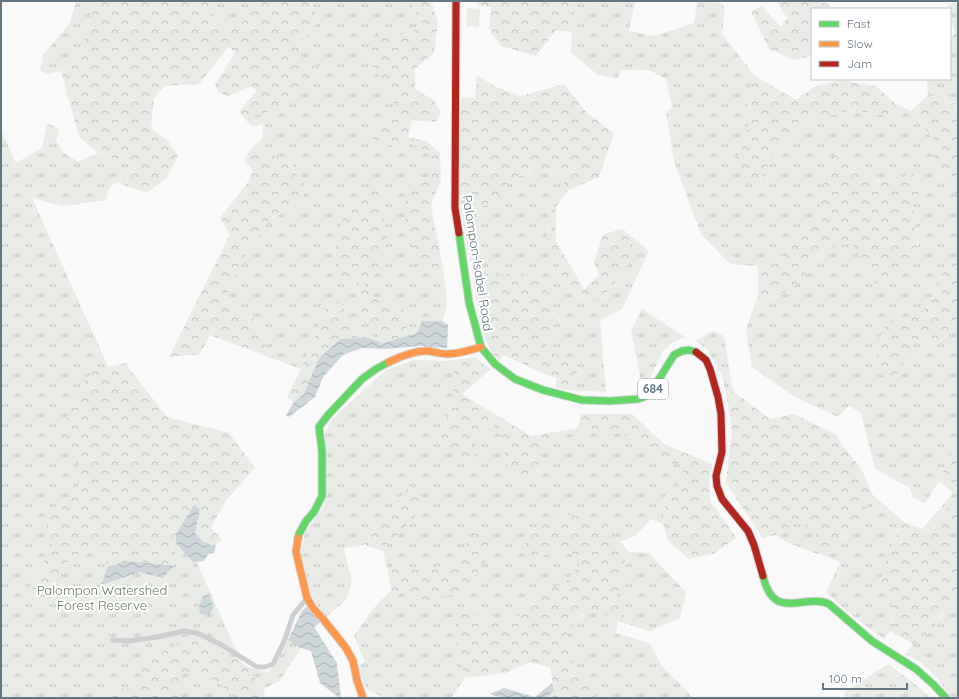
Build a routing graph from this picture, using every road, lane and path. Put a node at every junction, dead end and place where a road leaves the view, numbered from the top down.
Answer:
1 (456, 1) edge
2 (480, 347) junction
3 (307, 598) junction
4 (113, 640) dead end
5 (945, 697) edge
6 (363, 698) edge

1 - 2 main road, Palompon-Isabel Road / 684
2 - 3 main road
2 - 5 main road, Palompon-Isabel Road / 684
3 - 4 street
3 - 6 main road

